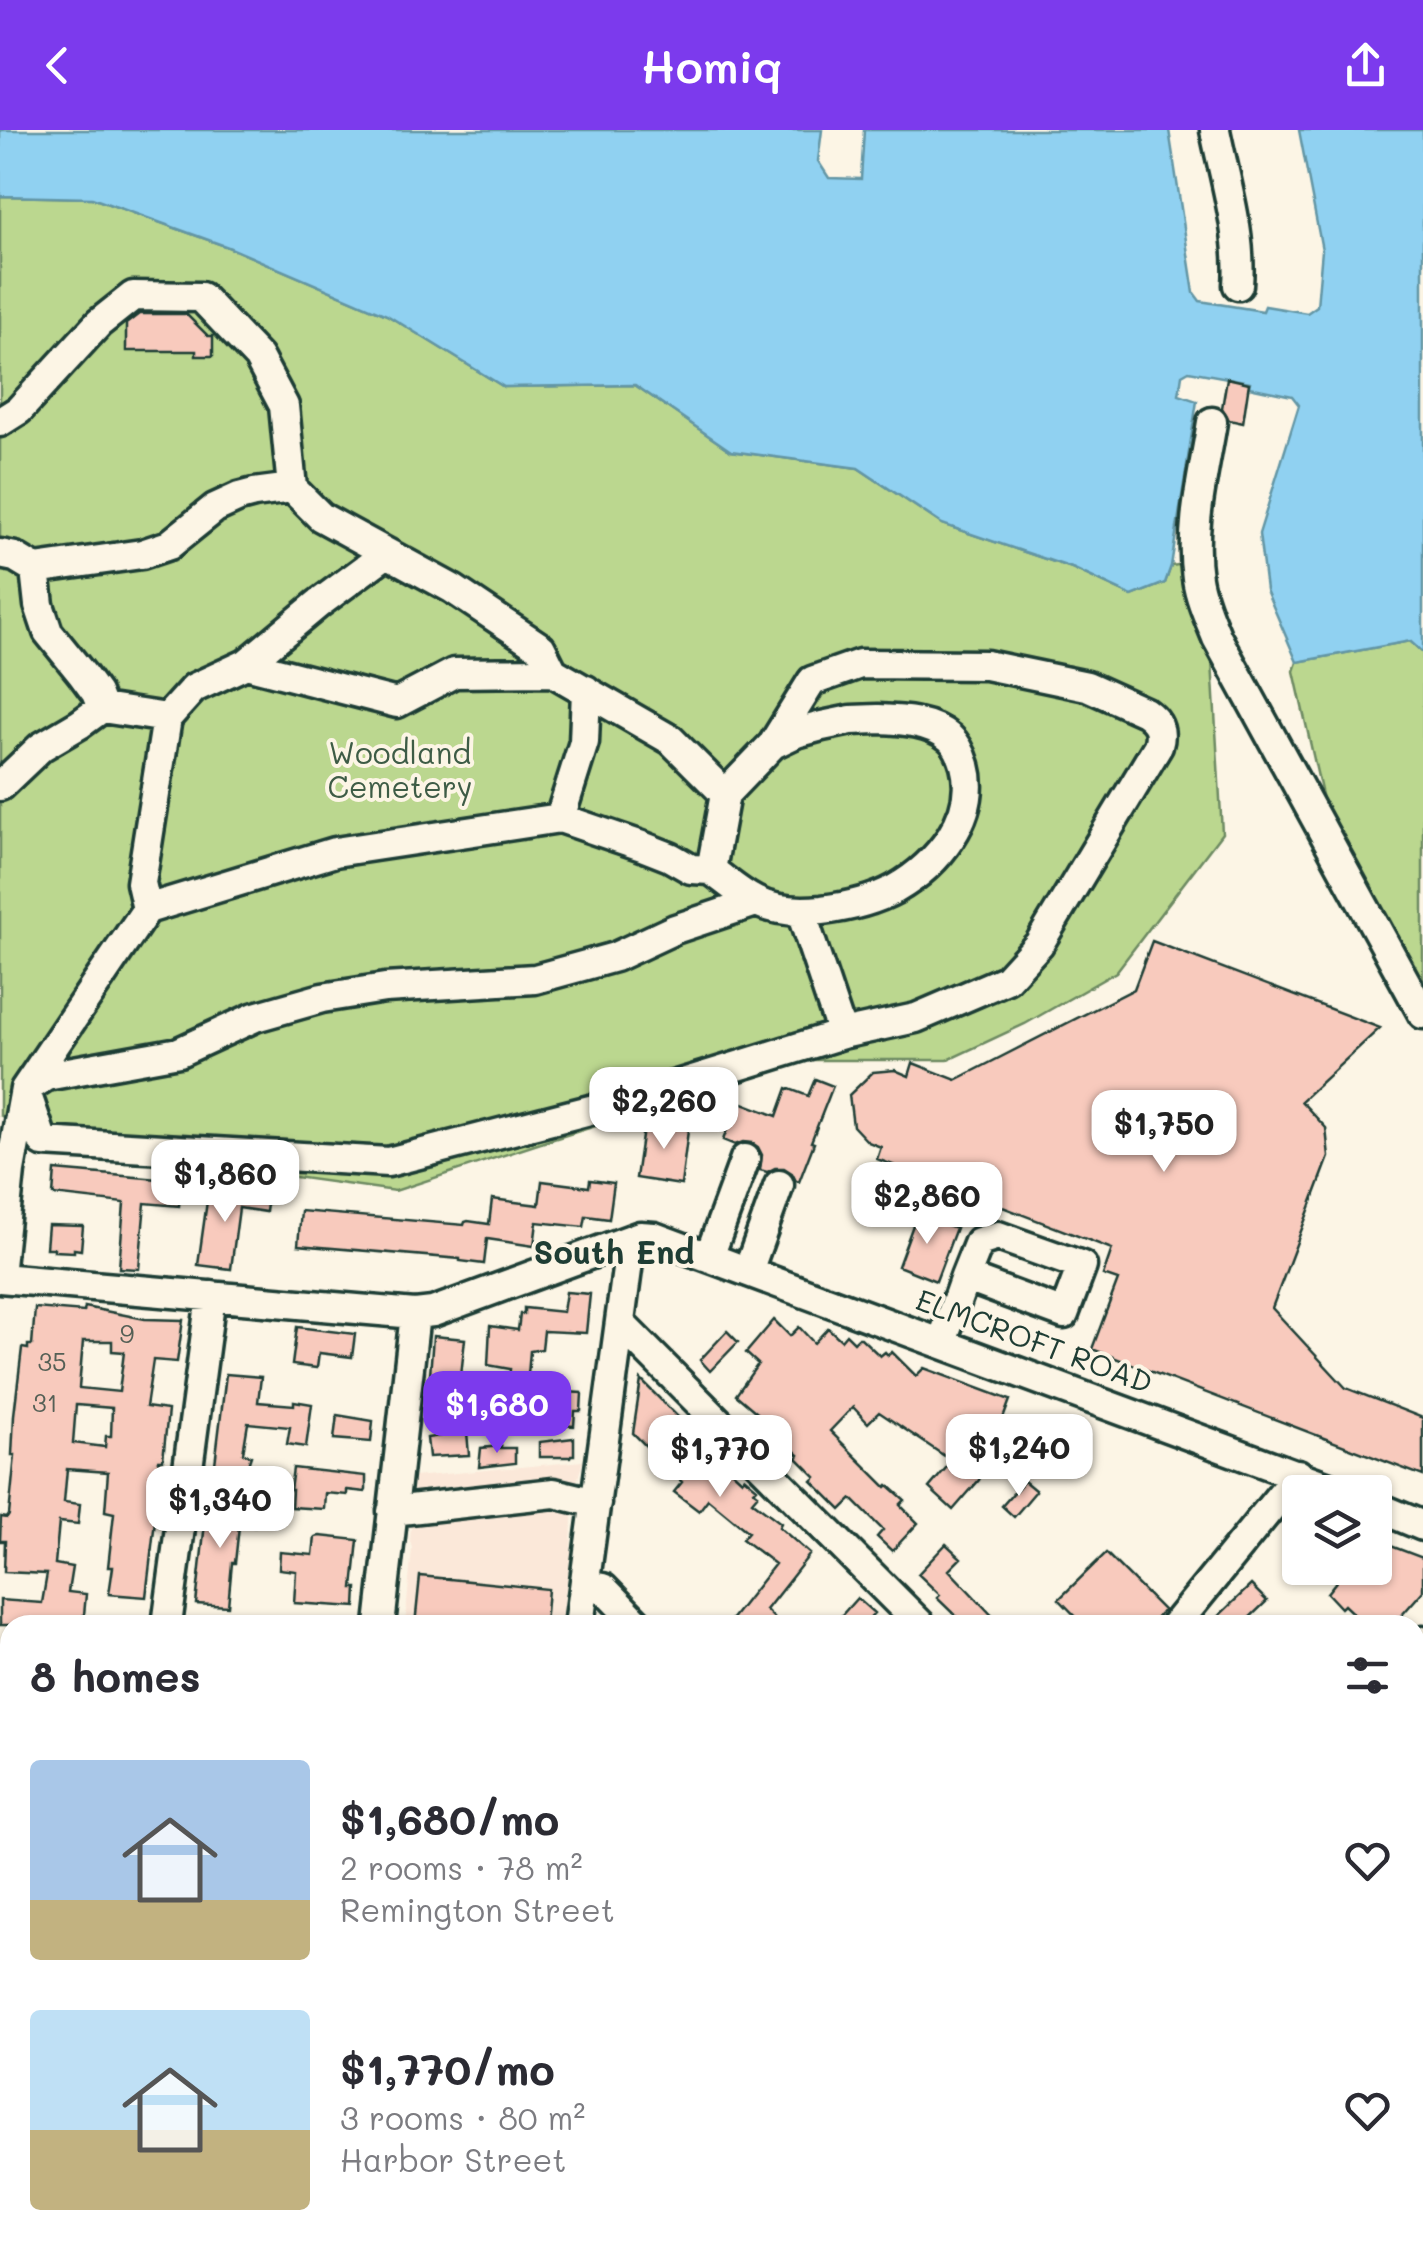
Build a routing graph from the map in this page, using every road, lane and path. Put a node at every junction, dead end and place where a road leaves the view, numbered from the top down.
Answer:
1 (1216, 130) edge
2 (1238, 285) dead end
3 (0, 422) edge
4 (1212, 422) dead end
5 (292, 488) junction
6 (387, 553) junction
7 (0, 554) edge
8 (36, 569) junction
9 (246, 664) junction
10 (553, 672) junction
11 (586, 690) junction
12 (102, 708) junction
13 (166, 718) junction
14 (773, 744) junction
15 (0, 786) edge
16 (726, 794) junction
17 (560, 818) junction
18 (711, 870) junction
19 (756, 902) junction
20 (147, 909) junction
21 (801, 912) junction
22 (1423, 1014) edge
23 (842, 1034) junction
24 (25, 1090) junction
25 (745, 1159) dead end
26 (6, 1176) edge
27 (778, 1185) dead end
28 (631, 1240) junction
29 (709, 1256) junction
30 (0, 1266) edge
31 (748, 1271) junction
32 (965, 1277) dead end
33 (0, 1278) edge
34 (211, 1296) junction
35 (415, 1314) junction
36 (620, 1323) junction
37 (942, 1342) junction
38 (1298, 1474) joint
39 (596, 1503) junction
40 (392, 1512) junction
41 (1392, 1513) edge
42 (1423, 1526) edge
43 (585, 1586) junction
44 (169, 1615) edge
45 (381, 1615) edge
46 (581, 1615) edge
47 (629, 1615) edge
48 (911, 1615) edge
49 (1184, 1615) edge

1 - 2 street
3 - 5 street
4 - 22 street
5 - 6 street
5 - 8 street
6 - 9 street
6 - 10 street
7 - 8 street
8 - 12 street
9 - 10 street
9 - 13 street
10 - 11 street
11 - 16 street
11 - 17 street
12 - 13 street
12 - 15 street
13 - 20 street
14 - 16 street
14 - 21 street
14 - 23 street
16 - 18 street
17 - 18 street
17 - 20 street
18 - 19 street
19 - 21 street
19 - 24 street
20 - 24 street
21 - 23 street
23 - 24 street
24 - 26 street
25 - 29 street
26 - 30 street
27 - 31 street
28 - 29 street, ELMCROFT ROAD
28 - 35 street, ELMCROFT ROAD
28 - 36 street
29 - 31 street, ELMCROFT ROAD
31 - 37 street, ELMCROFT ROAD
32 - 37 street
33 - 34 street, ELMCROFT ROAD
34 - 35 street, ELMCROFT ROAD
34 - 44 street
35 - 40 street
36 - 39 street
36 - 48 street
37 - 38 street, ELMCROFT ROAD
38 - 49 street
39 - 40 street
39 - 43 street
40 - 45 street
41 - 42 street
43 - 46 street
43 - 47 street

